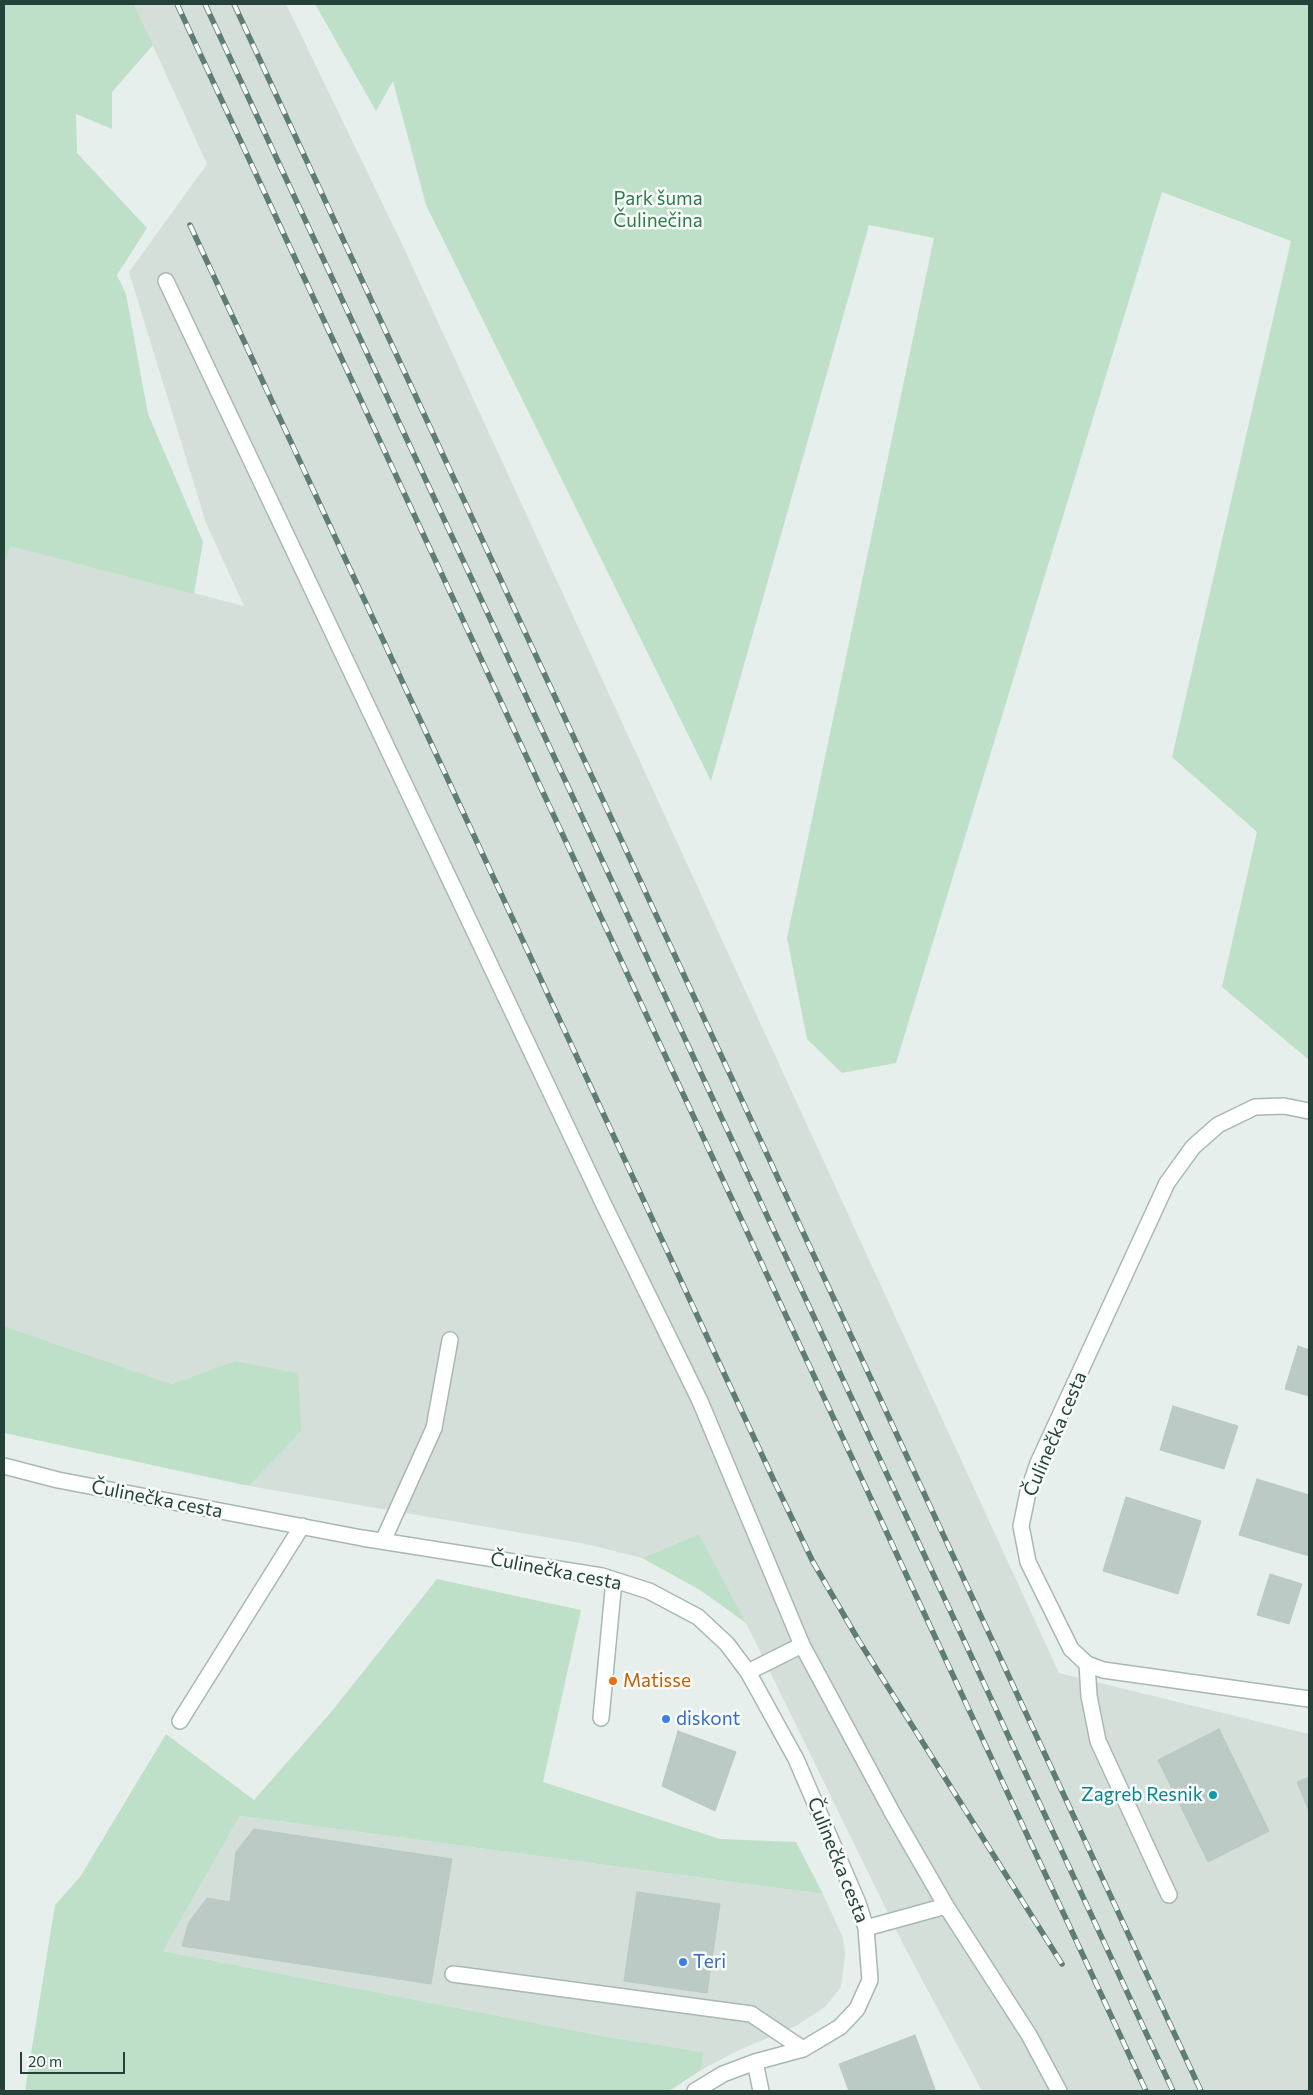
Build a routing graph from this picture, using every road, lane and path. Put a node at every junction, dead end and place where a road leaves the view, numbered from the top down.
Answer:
1 (166, 281) dead end
2 (1309, 1111) edge
3 (450, 1340) dead end
4 (4, 1466) edge
5 (302, 1526) junction
6 (383, 1541) junction
7 (614, 1580) junction
8 (802, 1645) junction
9 (1087, 1664) junction
10 (748, 1672) junction
11 (1309, 1699) edge
12 (601, 1718) dead end
13 (180, 1721) dead end
14 (1169, 1895) dead end
15 (946, 1906) junction
16 (866, 1928) junction
17 (453, 1974) dead end
18 (803, 2049) junction
19 (755, 2062) junction
20 (695, 2091) edge
21 (761, 2091) edge
22 (1059, 2091) edge

1 - 8 street
2 - 9 street, Čulinečka cesta
3 - 6 street
4 - 5 street, Čulinečka cesta
5 - 6 street, Čulinečka cesta
5 - 13 street
6 - 7 street, Čulinečka cesta
7 - 10 street, Čulinečka cesta
7 - 12 street
8 - 10 street
8 - 15 street
9 - 11 street, Čulinečka cesta
9 - 14 street
10 - 16 street, Čulinečka cesta
15 - 16 street
15 - 22 street
16 - 18 street, Čulinečka cesta
17 - 18 street
18 - 19 street, Čulinečka cesta
19 - 20 street, Čulinečka cesta
19 - 21 street

